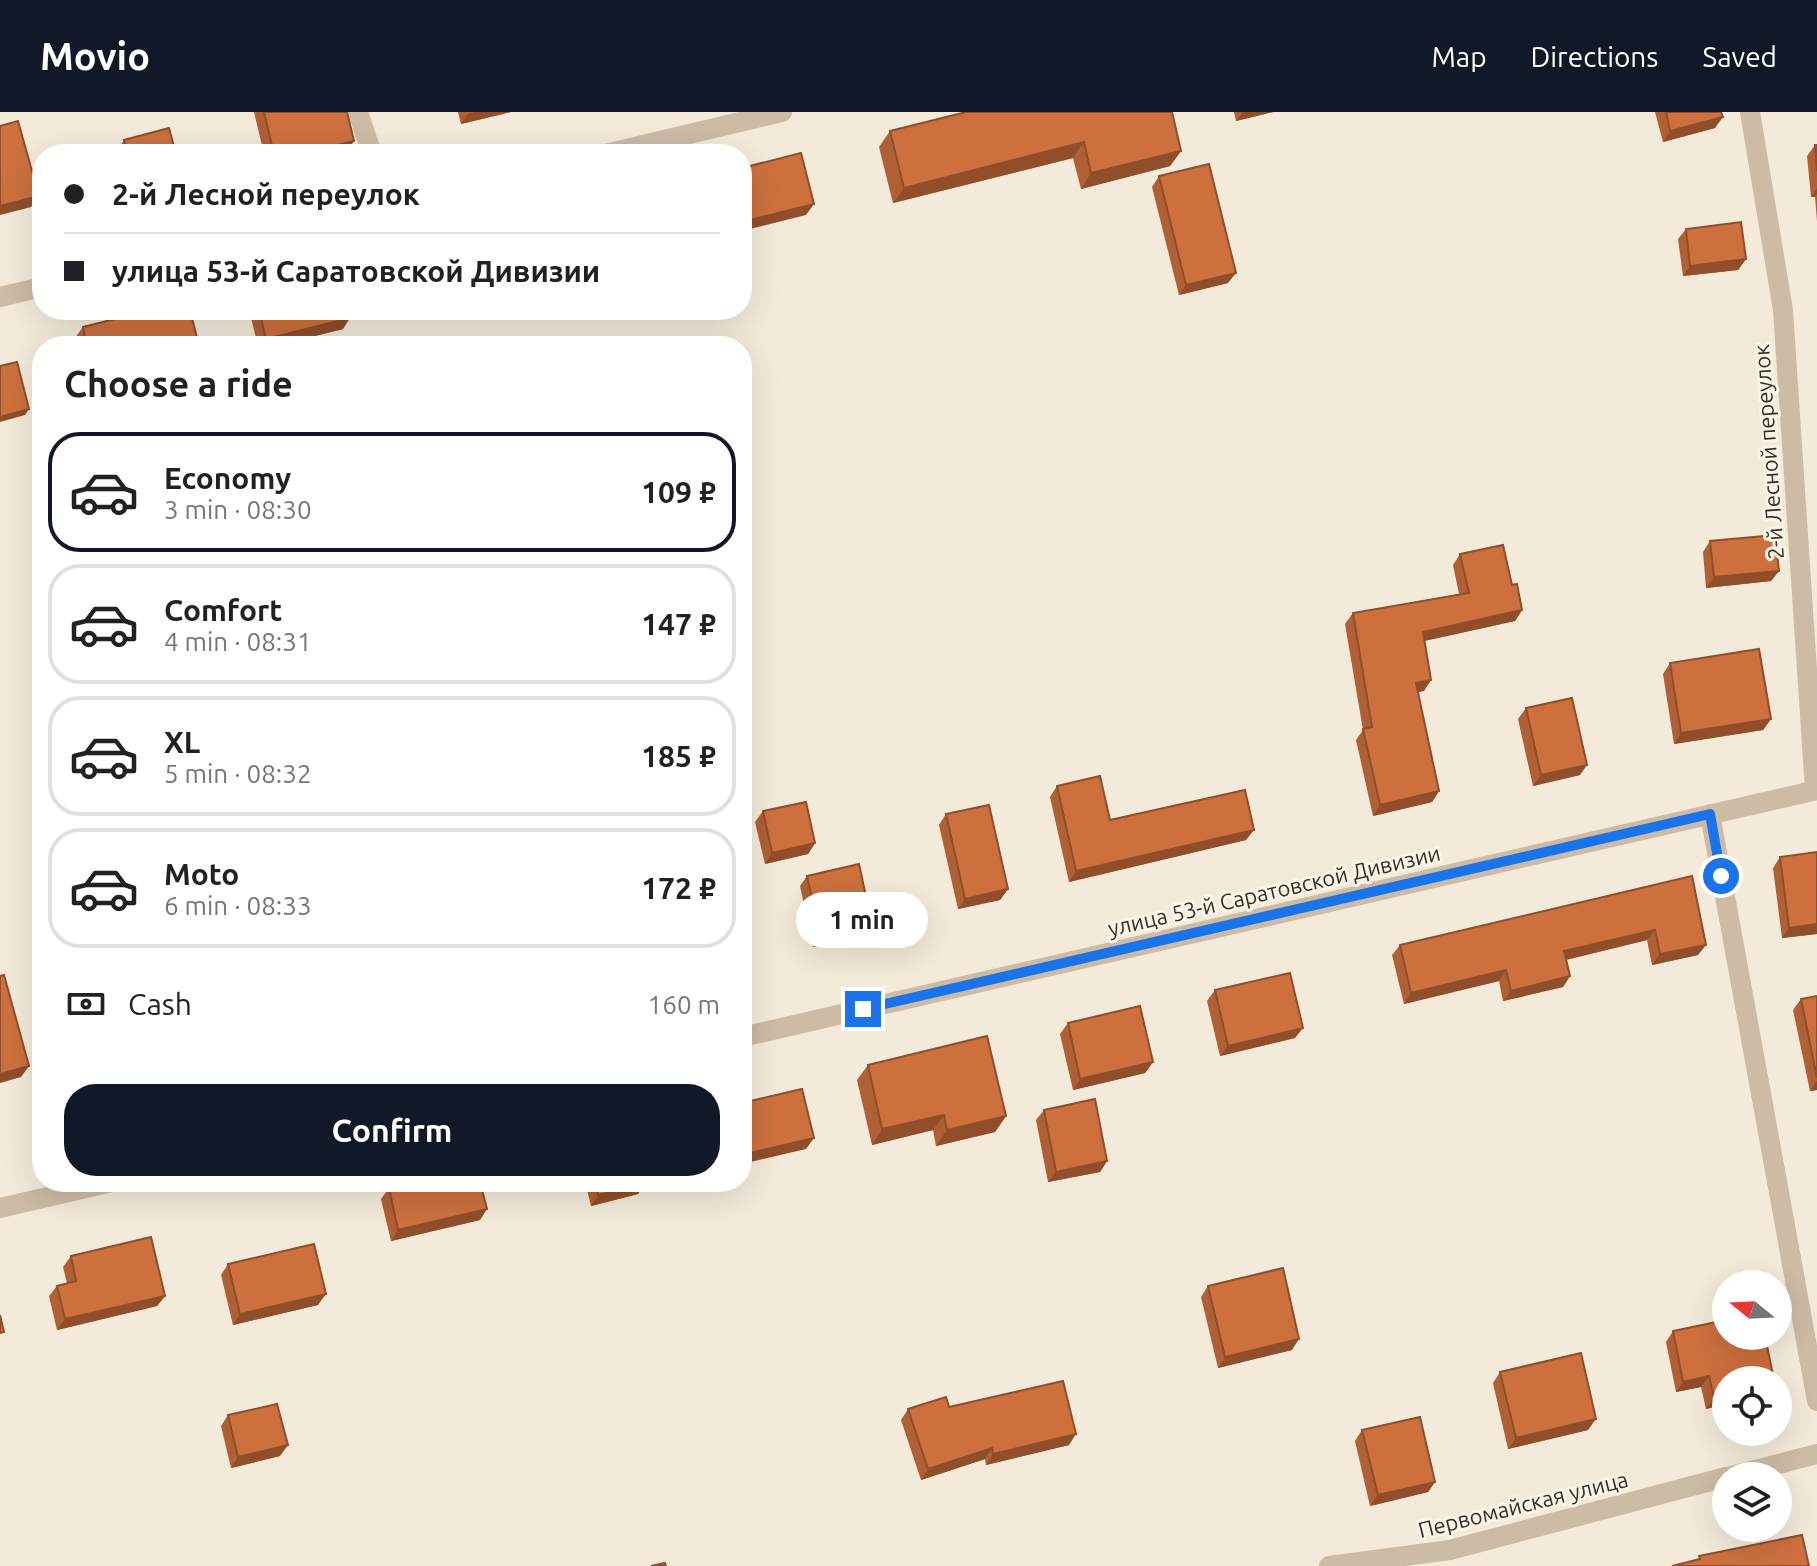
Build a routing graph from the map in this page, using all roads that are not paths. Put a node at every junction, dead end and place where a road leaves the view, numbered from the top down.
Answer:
1 (358, 112) edge
2 (782, 112) edge
3 (1750, 112) edge
4 (369, 144) edge
5 (647, 144) edge
6 (32, 289) edge
7 (0, 297) edge
8 (1816, 790) edge
9 (1710, 814) junction
10 (752, 1035) edge
11 (69, 1192) edge
12 (0, 1208) edge
13 (1817, 1401) edge
14 (1817, 1454) edge
15 (1786, 1462) edge
16 (1712, 1481) edge
17 (1329, 1566) edge

1 - 4 street
2 - 5 street
3 - 8 street, 2-й Лесной переулок
6 - 7 street
8 - 9 street, улица 53-й Саратовской Дивизии
9 - 10 street, улица 53-й Саратовской Дивизии
9 - 13 street
11 - 12 street
14 - 15 street, Первомайская улица
16 - 17 street, Первомайская улица

